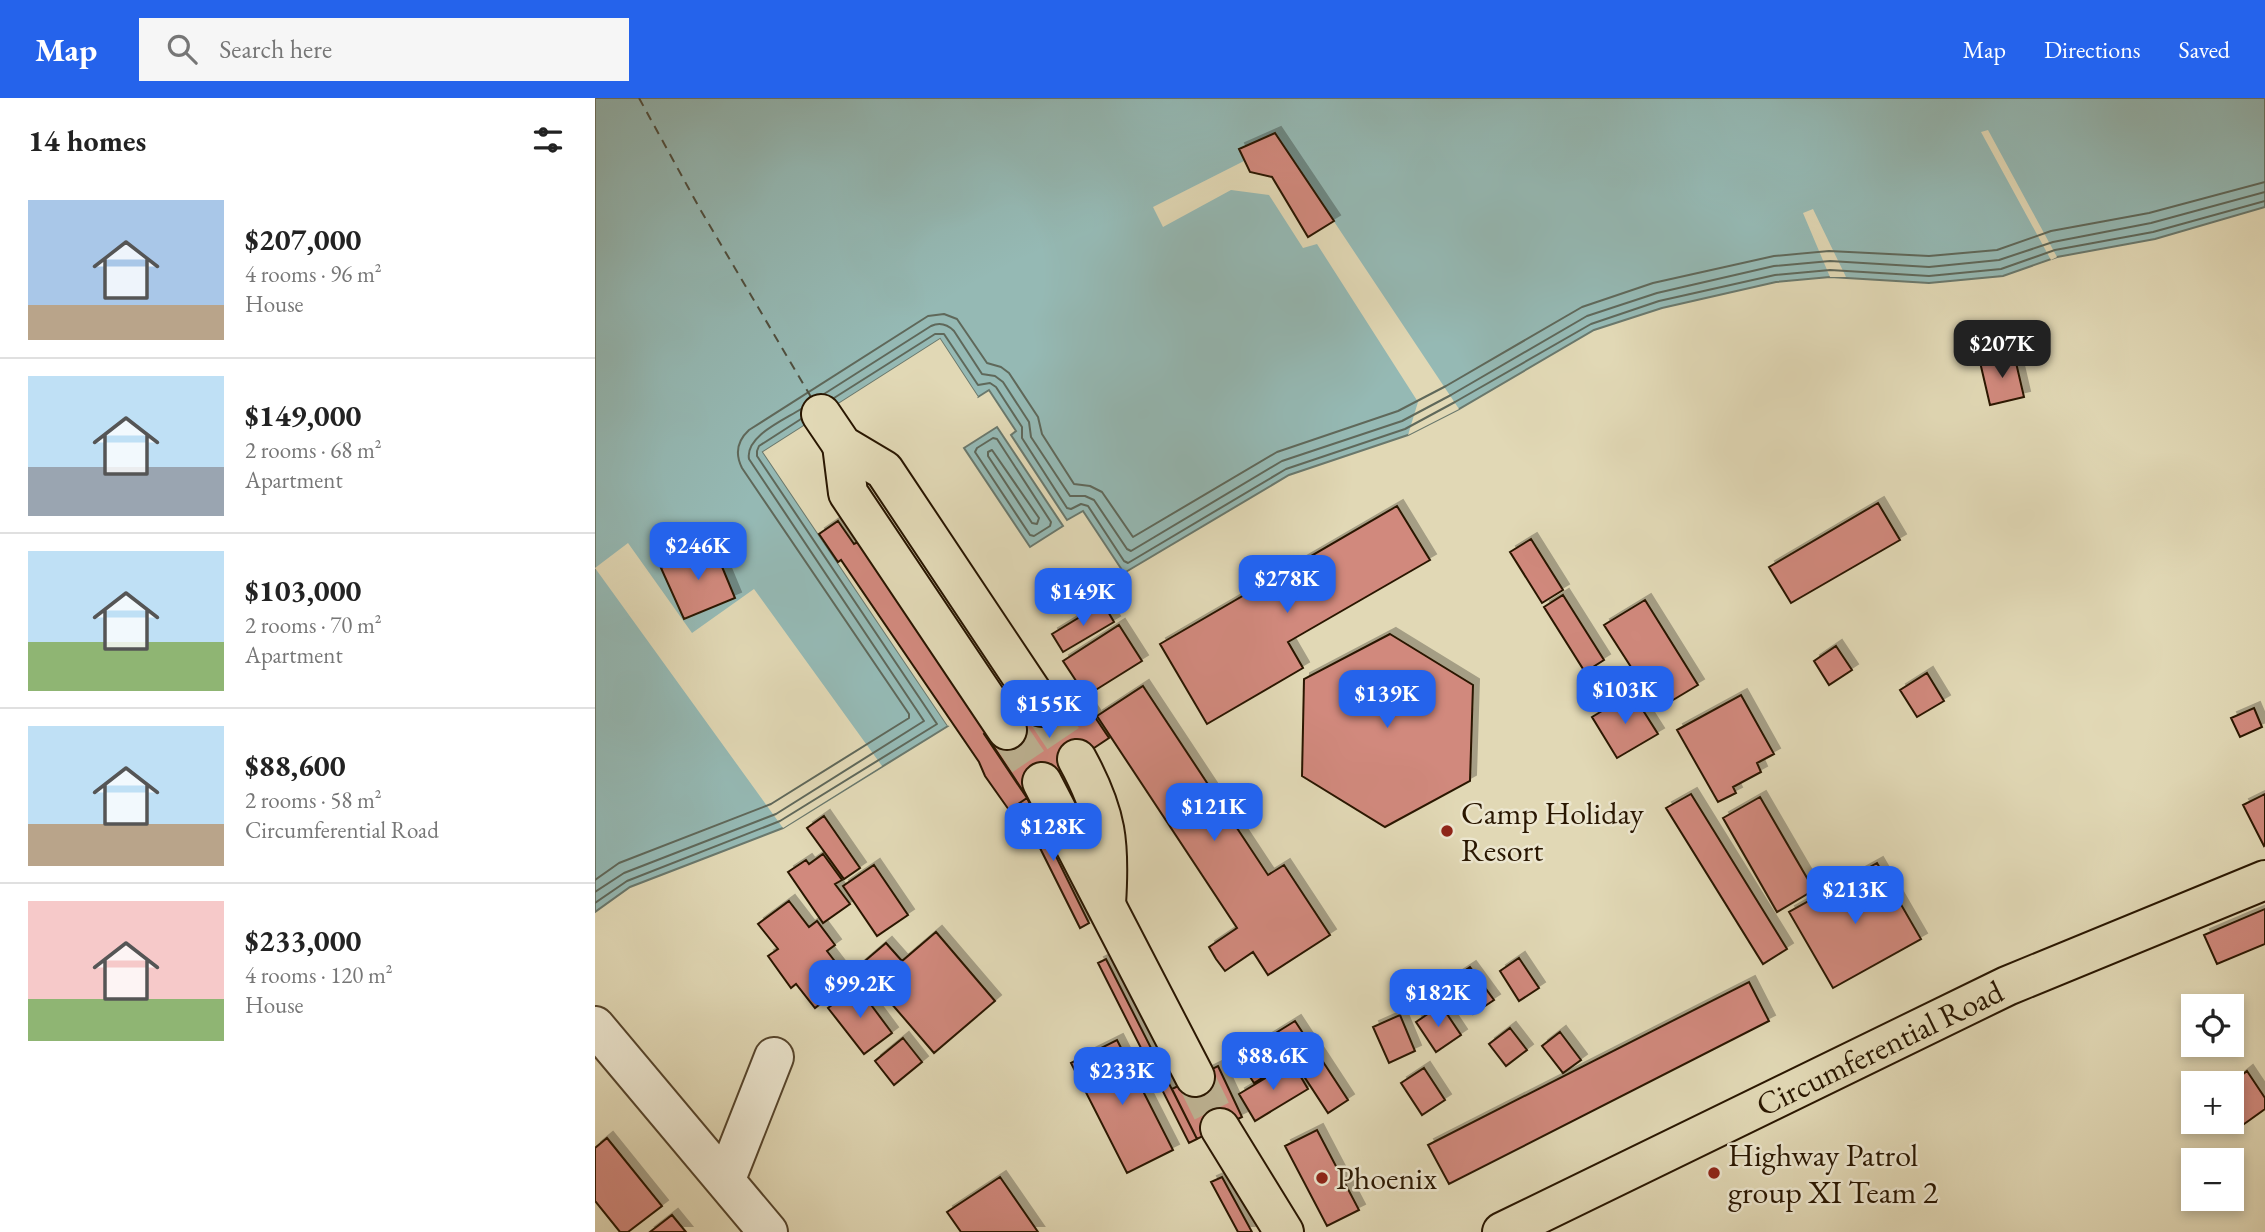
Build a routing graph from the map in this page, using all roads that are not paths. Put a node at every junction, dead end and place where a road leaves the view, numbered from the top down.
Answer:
1 (1042, 707) tunnel mouth
2 (1007, 730) tunnel mouth
3 (1077, 759) tunnel mouth
4 (1042, 782) tunnel mouth
5 (2265, 880) edge
6 (1106, 906) junction
7 (595, 1026) edge
8 (774, 1057) dead end
9 (1195, 1077) tunnel mouth
10 (1220, 1128) tunnel mouth
11 (726, 1179) junction
12 (768, 1232) edge
13 (1284, 1232) edge
14 (1502, 1232) edge

1 - 2 main road
3 - 6 main road
4 - 6 main road
5 - 14 main road, Circumferential Road
6 - 9 main road
7 - 11 lane
8 - 11 lane
10 - 13 main road
11 - 12 lane

